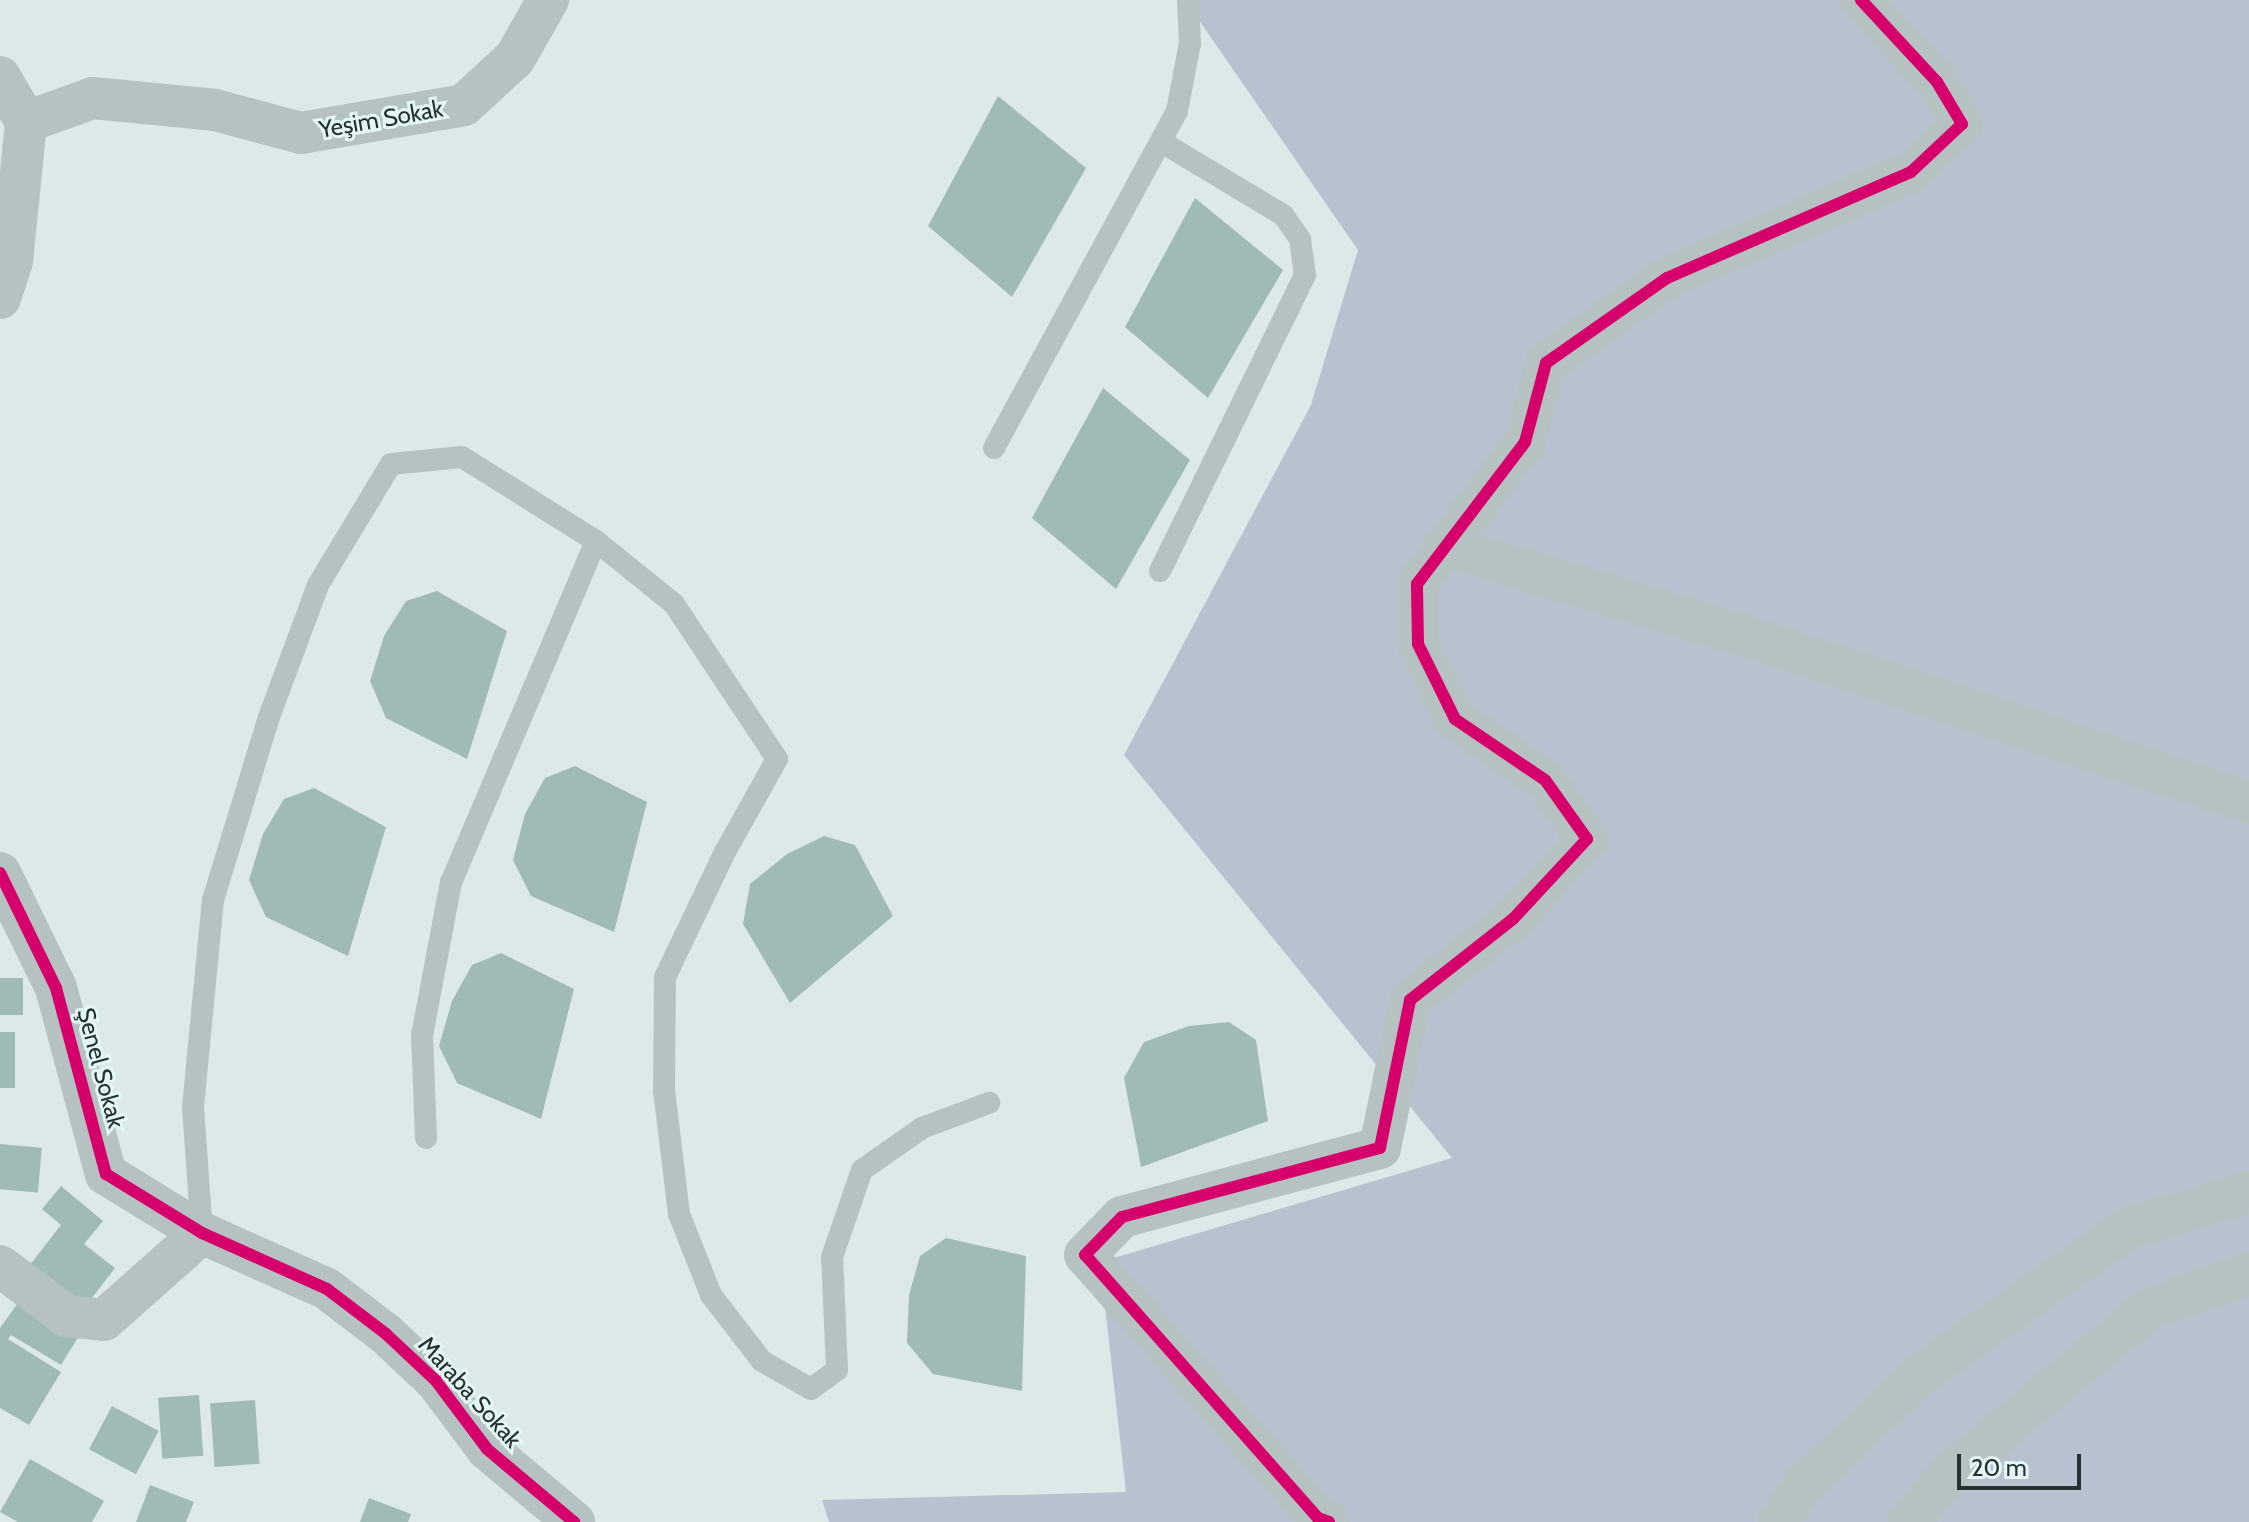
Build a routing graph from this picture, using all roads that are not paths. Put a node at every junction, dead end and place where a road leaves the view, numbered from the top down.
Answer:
1 (548, 0) edge
2 (1188, 0) edge
3 (1861, 0) edge
4 (0, 77) edge
5 (26, 122) junction
6 (1163, 143) junction
7 (0, 298) edge
8 (994, 448) dead end
9 (596, 541) junction
10 (1445, 546) junction
11 (1160, 571) dead end
12 (2249, 802) edge
13 (0, 873) edge
14 (989, 1103) dead end
15 (426, 1138) dead end
16 (2249, 1192) edge
17 (202, 1233) junction
18 (0, 1266) edge
19 (2249, 1273) edge
20 (574, 1522) edge
21 (1329, 1522) edge
22 (1778, 1522) edge
23 (1909, 1522) edge

1 - 5 street, Yeşim Sokak
2 - 6 lane
3 - 10 street
4 - 5 street
5 - 7 street
6 - 8 lane
6 - 11 lane
9 - 14 lane
9 - 15 lane
9 - 17 lane
10 - 12 street
10 - 21 street
13 - 17 street, Şenel Sokak
16 - 22 street
17 - 18 street
17 - 20 street, Maraba Sokak
19 - 23 street

